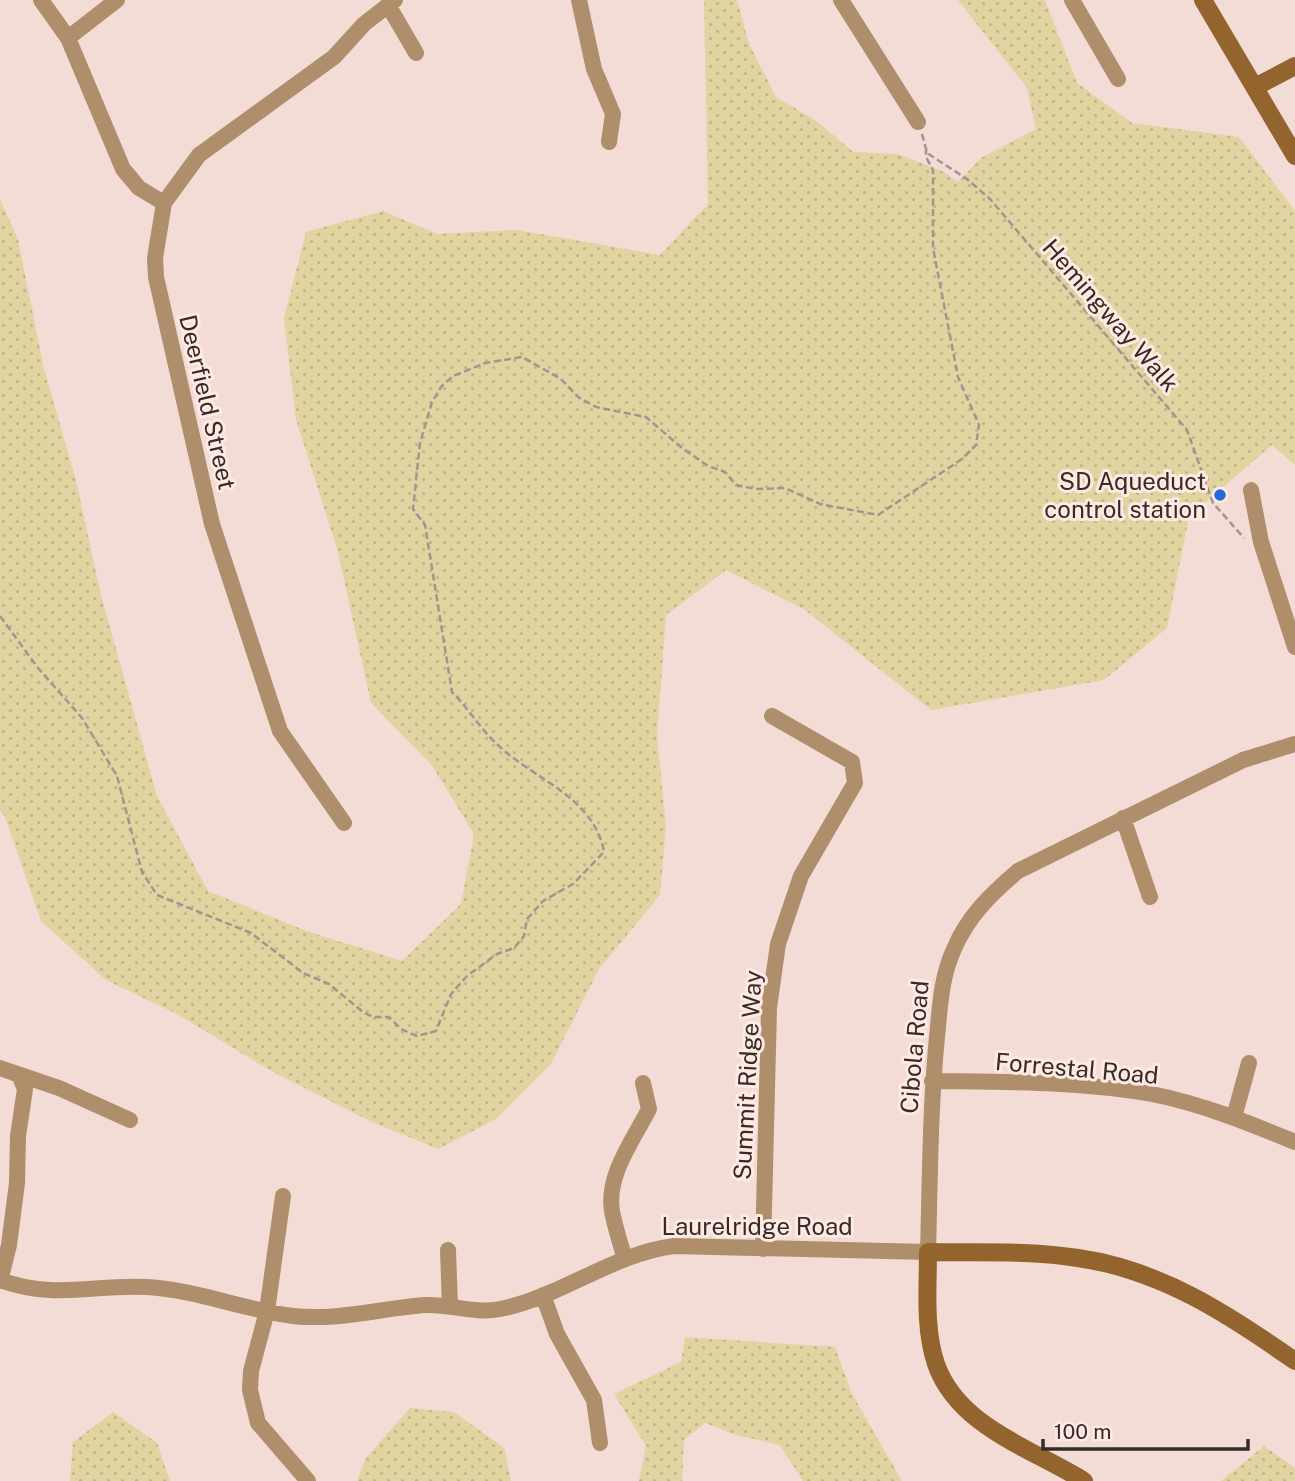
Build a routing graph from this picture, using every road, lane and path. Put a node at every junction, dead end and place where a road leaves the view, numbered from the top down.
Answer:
1 (41, 0) edge
2 (117, 0) edge
3 (579, 0) edge
4 (841, 0) edge
5 (1072, 0) edge
6 (1203, 0) edge
7 (392, 3) edge
8 (68, 38) junction
9 (416, 53) dead end
10 (1295, 66) edge
11 (1118, 79) dead end
12 (1255, 87) junction
13 (918, 122) joint
14 (608, 142) dead end
15 (926, 148) junction
16 (1295, 156) edge
17 (164, 203) junction
18 (1251, 490) dead end
19 (1260, 537) junction
20 (0, 616) edge
21 (1295, 647) edge
22 (772, 716) dead end
23 (1295, 744) edge
24 (1124, 818) junction
25 (344, 823) dead end
26 (1150, 897) dead end
27 (1248, 1063) dead end
28 (7, 1070) edge
29 (932, 1081) junction
30 (643, 1083) dead end
31 (1234, 1117) junction
32 (130, 1120) dead end
33 (1295, 1142) edge
34 (283, 1196) dead end
35 (763, 1249) junction
36 (448, 1250) dead end
37 (928, 1252) junction
38 (625, 1259) junction
39 (0, 1280) edge
40 (543, 1295) junction
41 (450, 1307) junction
42 (267, 1311) junction
43 (1295, 1361) edge
44 (600, 1443) dead end
45 (309, 1481) edge
46 (1084, 1481) edge

1 - 8 street
2 - 8 street
3 - 14 street
4 - 13 street
5 - 11 street
6 - 12 street
7 - 9 street
7 - 17 street
8 - 17 street
10 - 12 street
12 - 16 street
13 - 15 path
15 - 19 path, Hemingway Walk
15 - 20 path
17 - 25 street, Deerfield Street
18 - 19 street
19 - 21 street
22 - 35 street, Summit Ridge Way
23 - 24 street, Cibola Road
24 - 26 street
24 - 29 street, Cibola Road
27 - 31 street
28 - 32 street
28 - 39 street
29 - 31 street, Forrestal Road
29 - 37 street, Cibola Road
30 - 38 street
31 - 33 street, Forrestal Road
34 - 42 street
35 - 37 street, Laurelridge Road
35 - 38 street, Laurelridge Road
36 - 41 street
37 - 43 street, Laurelridge Road
37 - 46 street, Cibola Road
38 - 40 street, Laurelridge Road
39 - 42 street, Laurelridge Road
40 - 41 street, Laurelridge Road
40 - 44 street
41 - 42 street, Laurelridge Road
42 - 45 street

